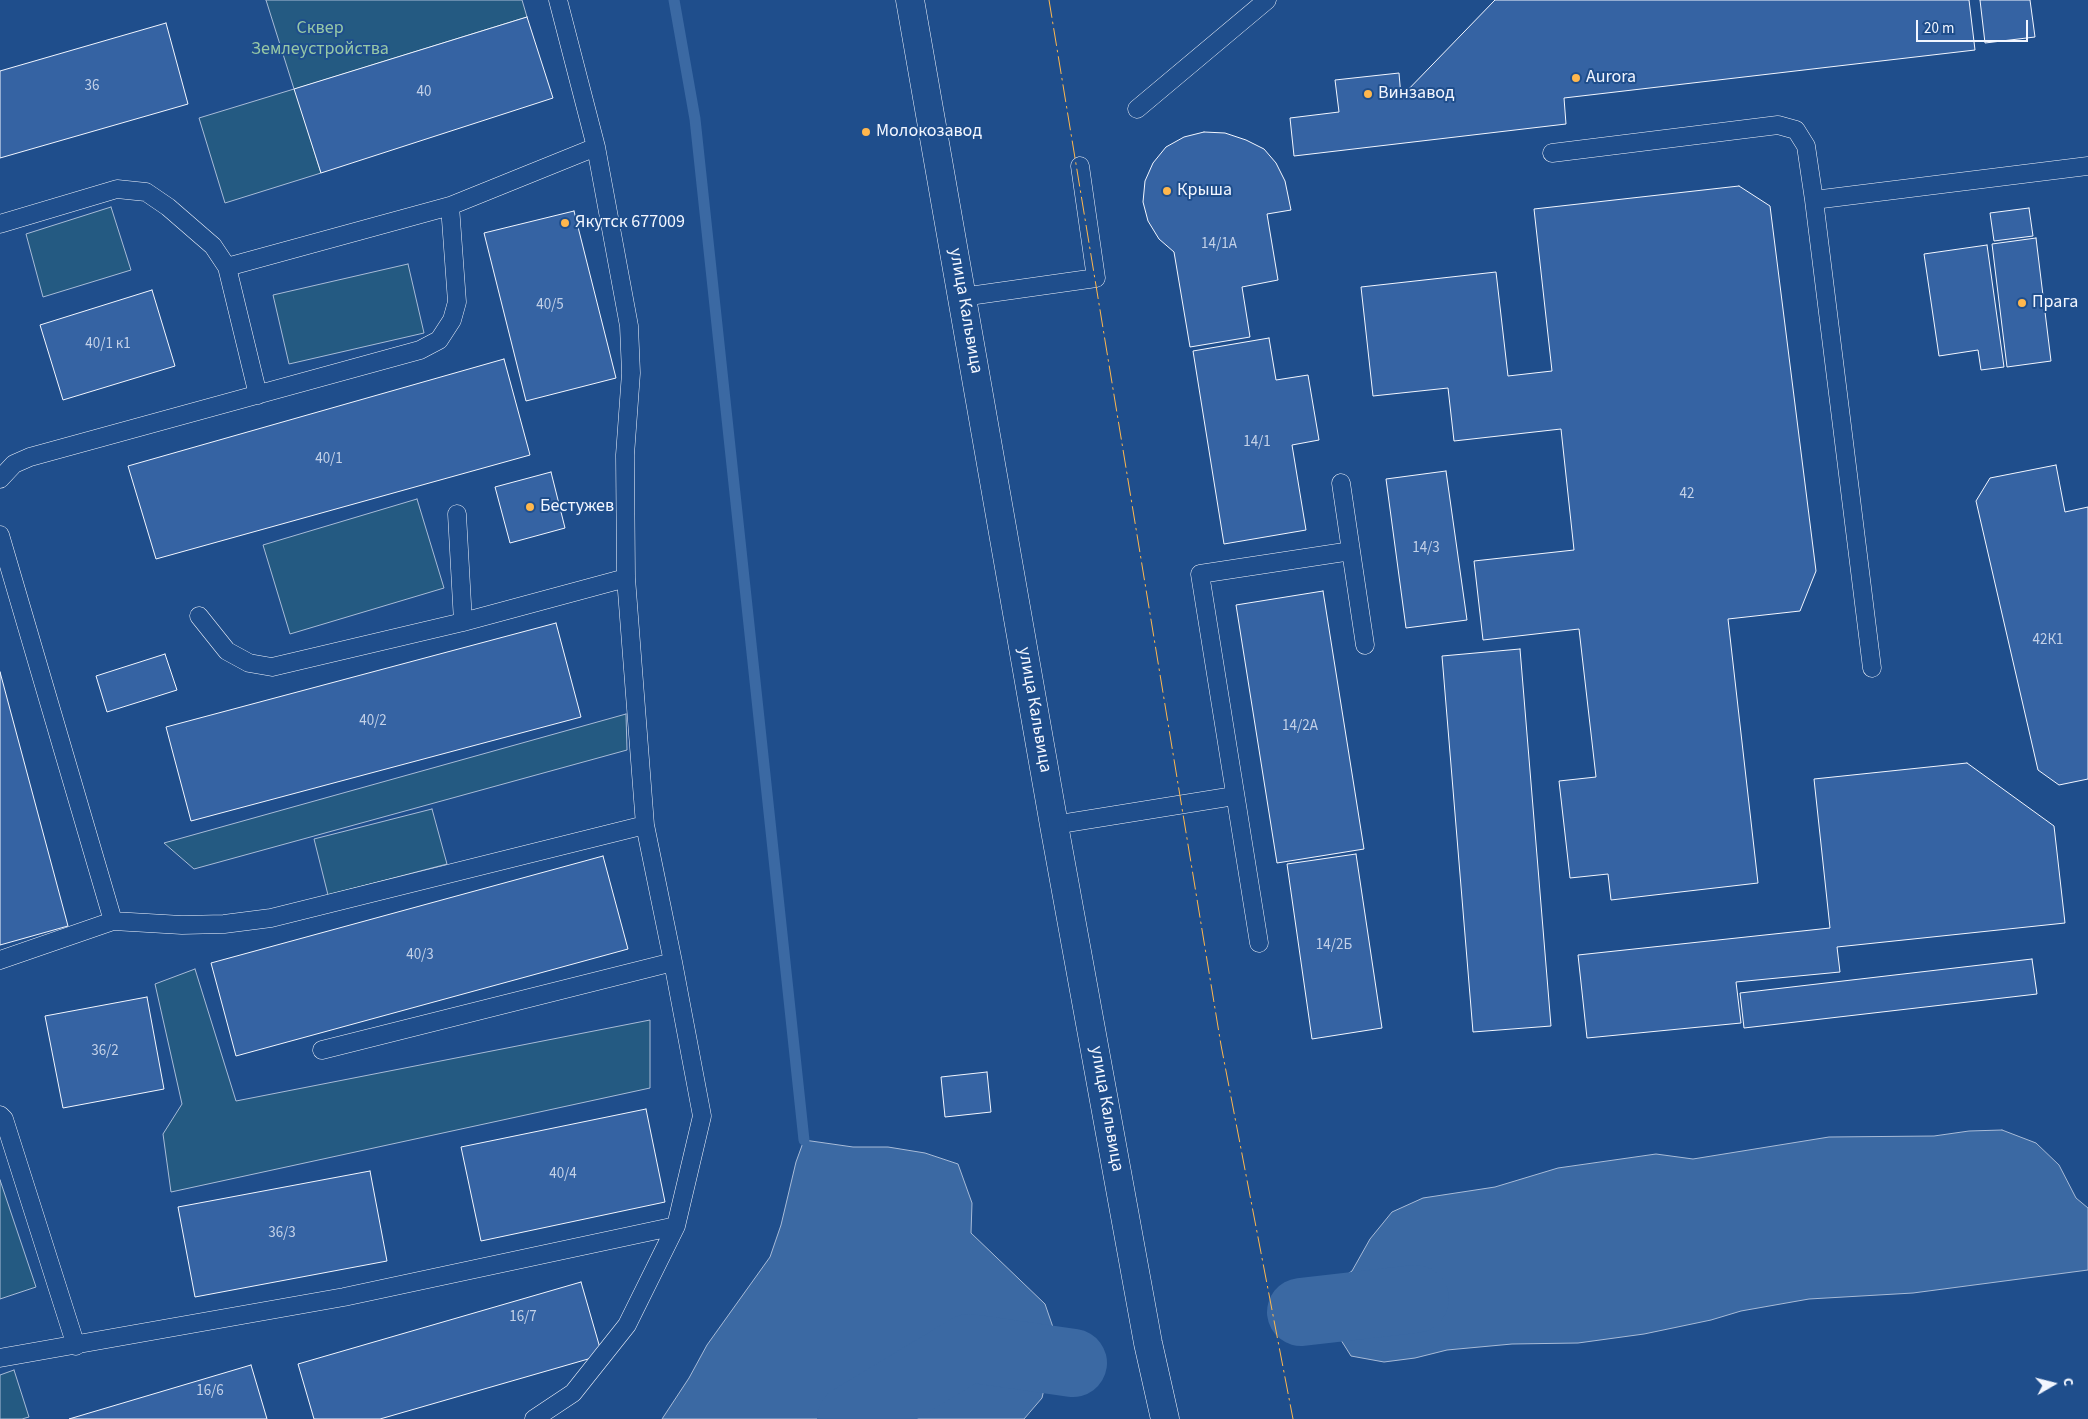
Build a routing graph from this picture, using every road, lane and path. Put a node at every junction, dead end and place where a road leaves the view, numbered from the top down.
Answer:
1 (558, 0) edge
2 (910, 0) edge
3 (1267, 0) edge
4 (1137, 109) dead end
5 (596, 147) junction
6 (1552, 153) dead end
7 (1080, 166) dead end
8 (2088, 166) edge
9 (1814, 200) junction
10 (450, 206) junction
11 (0, 224) edge
12 (227, 267) junction
13 (962, 297) junction
14 (258, 395) junction
15 (0, 478) edge
16 (1340, 483) dead end
17 (457, 514) dead end
18 (0, 535) edge
19 (1351, 550) junction
20 (626, 578) junction
21 (200, 616) dead end
22 (464, 622) junction
23 (1365, 645) dead end
24 (1872, 668) dead end
25 (1234, 796) junction
26 (1054, 825) junction
27 (645, 826) junction
28 (113, 921) junction
29 (1259, 943) dead end
30 (0, 960) edge
31 (673, 962) junction
32 (322, 1050) dead end
33 (0, 1115) edge
34 (676, 1226) junction
35 (76, 1346) junction
36 (0, 1358) edge
37 (534, 1419) edge
38 (1165, 1419) edge

1 - 5 lane
2 - 13 street, улица Кальвица
3 - 4 lane
5 - 10 lane
5 - 20 lane
6 - 9 lane
7 - 13 lane
8 - 9 lane
9 - 24 lane
10 - 12 lane
10 - 14 lane
11 - 12 lane
12 - 14 lane
13 - 26 street, улица Кальвица
14 - 15 lane
16 - 19 lane
17 - 22 lane
18 - 28 lane
19 - 23 lane
19 - 25 lane
20 - 22 lane
20 - 27 lane
21 - 22 lane
25 - 26 lane
25 - 29 lane
26 - 38 street, улица Кальвица
27 - 28 lane
27 - 31 lane
28 - 30 lane
31 - 32 lane
31 - 34 lane
33 - 35 lane
34 - 35 lane
34 - 37 lane
35 - 36 lane

